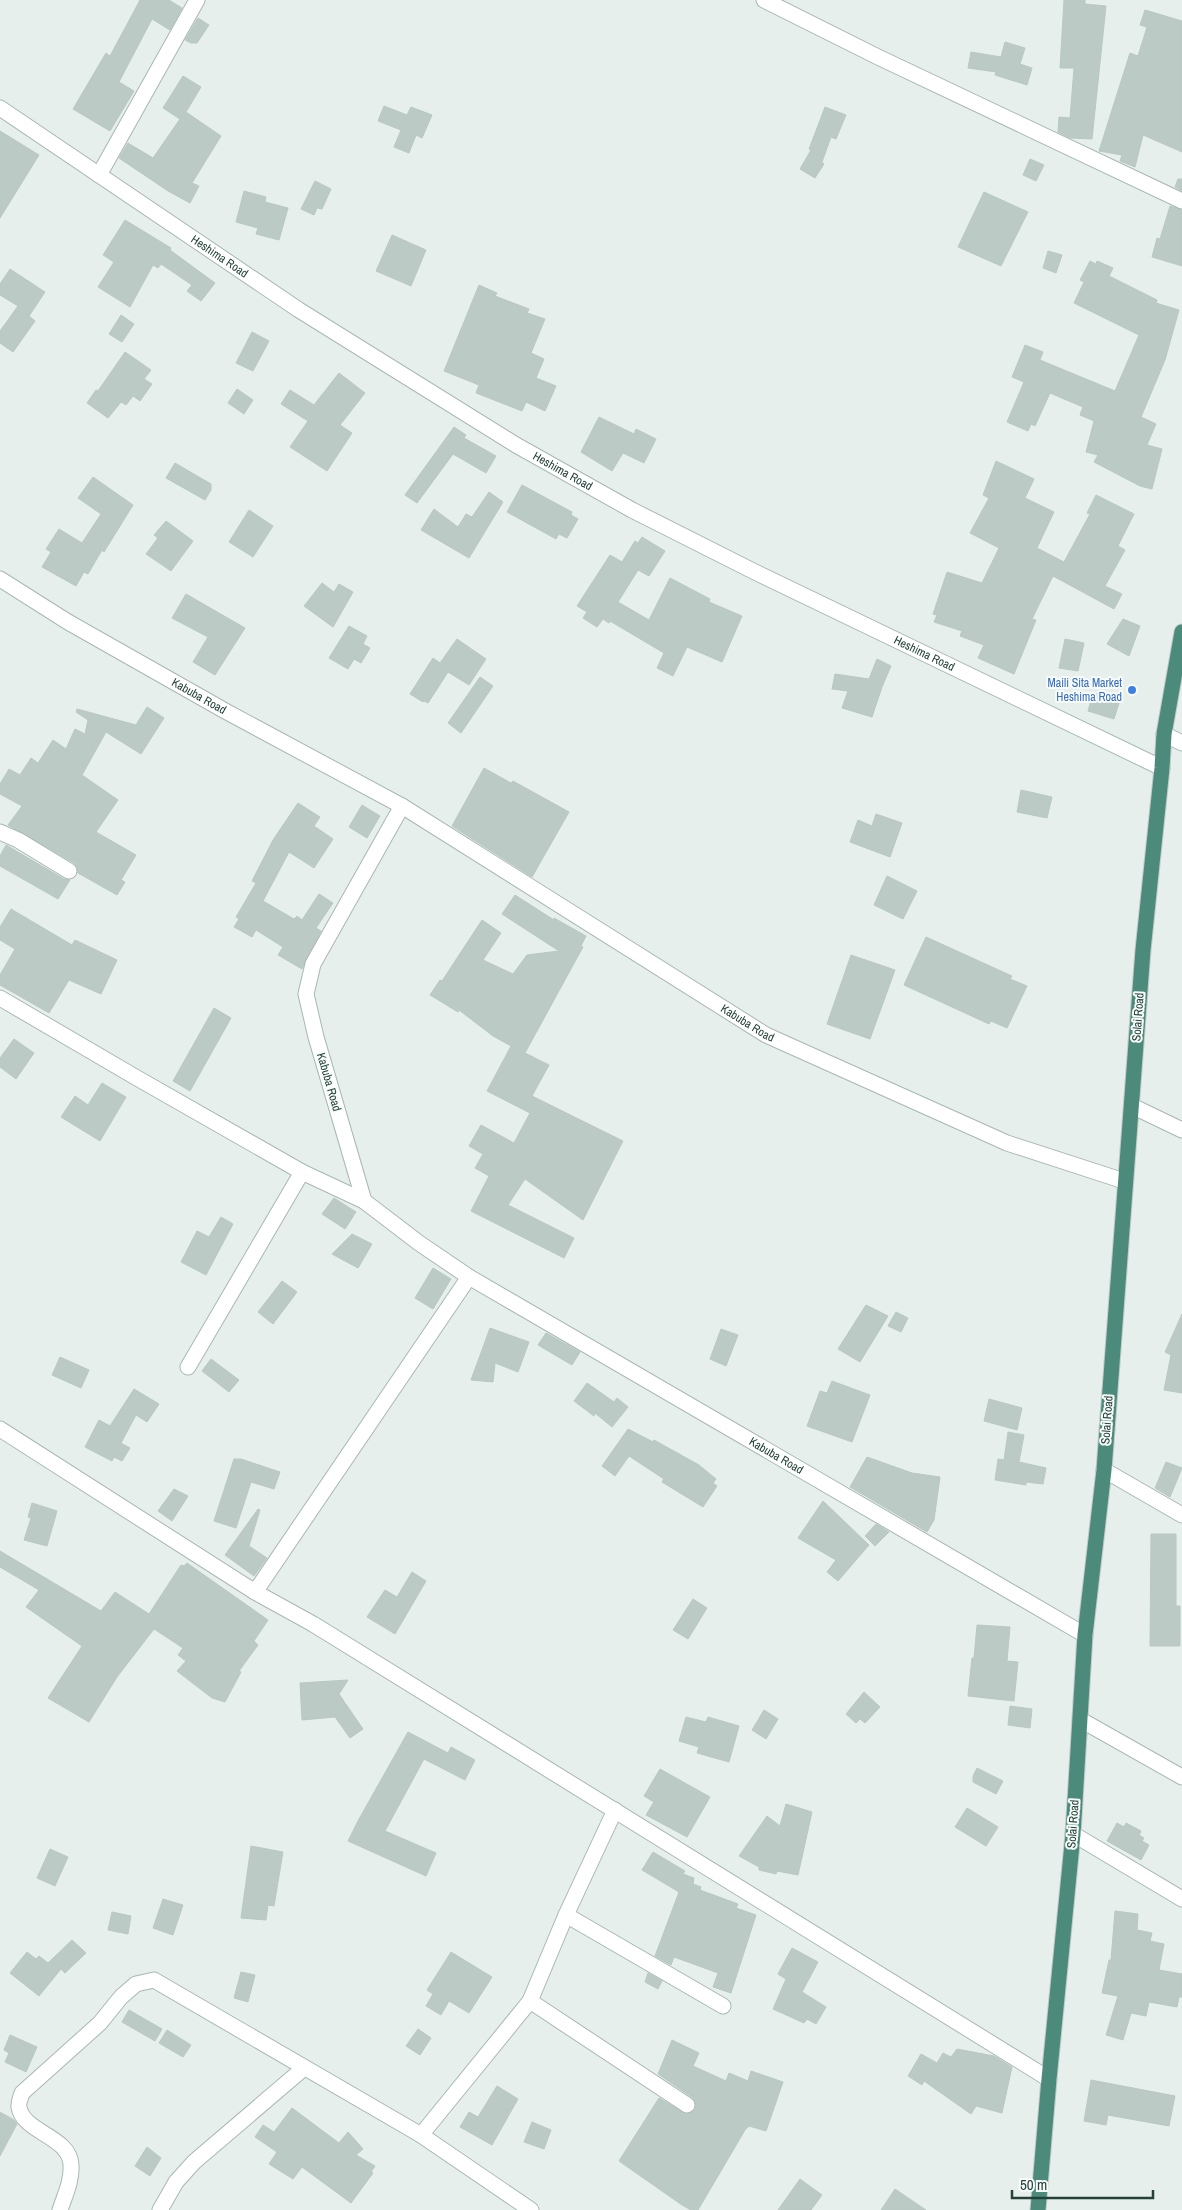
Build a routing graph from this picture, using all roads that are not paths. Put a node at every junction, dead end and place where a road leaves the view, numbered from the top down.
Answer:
1 (197, 0) edge
2 (764, 0) edge
3 (0, 108) edge
4 (100, 175) junction
5 (1182, 201) edge
6 (0, 579) edge
7 (1182, 632) edge
8 (1164, 734) junction
9 (1182, 743) edge
10 (1162, 768) junction
11 (402, 806) junction
12 (0, 832) edge
13 (69, 871) dead end
14 (0, 998) edge
15 (1132, 1106) junction
16 (1182, 1130) edge
17 (302, 1172) junction
18 (1124, 1181) junction
19 (364, 1201) junction
20 (469, 1277) junction
21 (188, 1367) dead end
22 (0, 1429) edge
23 (1104, 1470) junction
24 (1182, 1515) edge
25 (255, 1592) junction
26 (1085, 1634) junction
27 (1081, 1720) junction
28 (1182, 1777) edge
29 (615, 1810) junction
30 (1073, 1834) junction
31 (1182, 1899) edge
32 (566, 1915) junction
33 (530, 2001) junction
34 (723, 2006) dead end
35 (304, 2068) junction
36 (1049, 2079) junction
37 (687, 2105) dead end
38 (421, 2135) junction
39 (60, 2210) edge
40 (160, 2210) edge
41 (531, 2210) edge
42 (1038, 2210) edge

1 - 4 street
2 - 5 street
3 - 4 street, Heshima Road
4 - 10 street, Heshima Road
6 - 11 street, Kabuba Road
7 - 8 highway, Solai Road
8 - 9 street
8 - 10 highway, Solai Road
10 - 15 highway, Solai Road
11 - 18 street, Kabuba Road
11 - 19 street, Kabuba Road
12 - 13 street
14 - 17 street, Kabuba Road
15 - 16 street
15 - 18 highway, Solai Road
17 - 19 street, Kabuba Road
17 - 21 street
18 - 23 highway, Solai Road
19 - 20 street, Kabuba Road
20 - 25 street
20 - 26 street, Kabuba Road
22 - 25 street
23 - 24 street
23 - 26 highway, Solai Road
25 - 29 street
26 - 27 highway, Solai Road
27 - 28 street
27 - 30 highway, Solai Road
29 - 32 street
29 - 36 street
30 - 31 street
30 - 36 highway, Solai Road
32 - 33 street
32 - 34 street
33 - 37 street
33 - 38 street
35 - 38 street
35 - 39 street
35 - 40 street
36 - 42 highway, Solai Road
38 - 41 street

